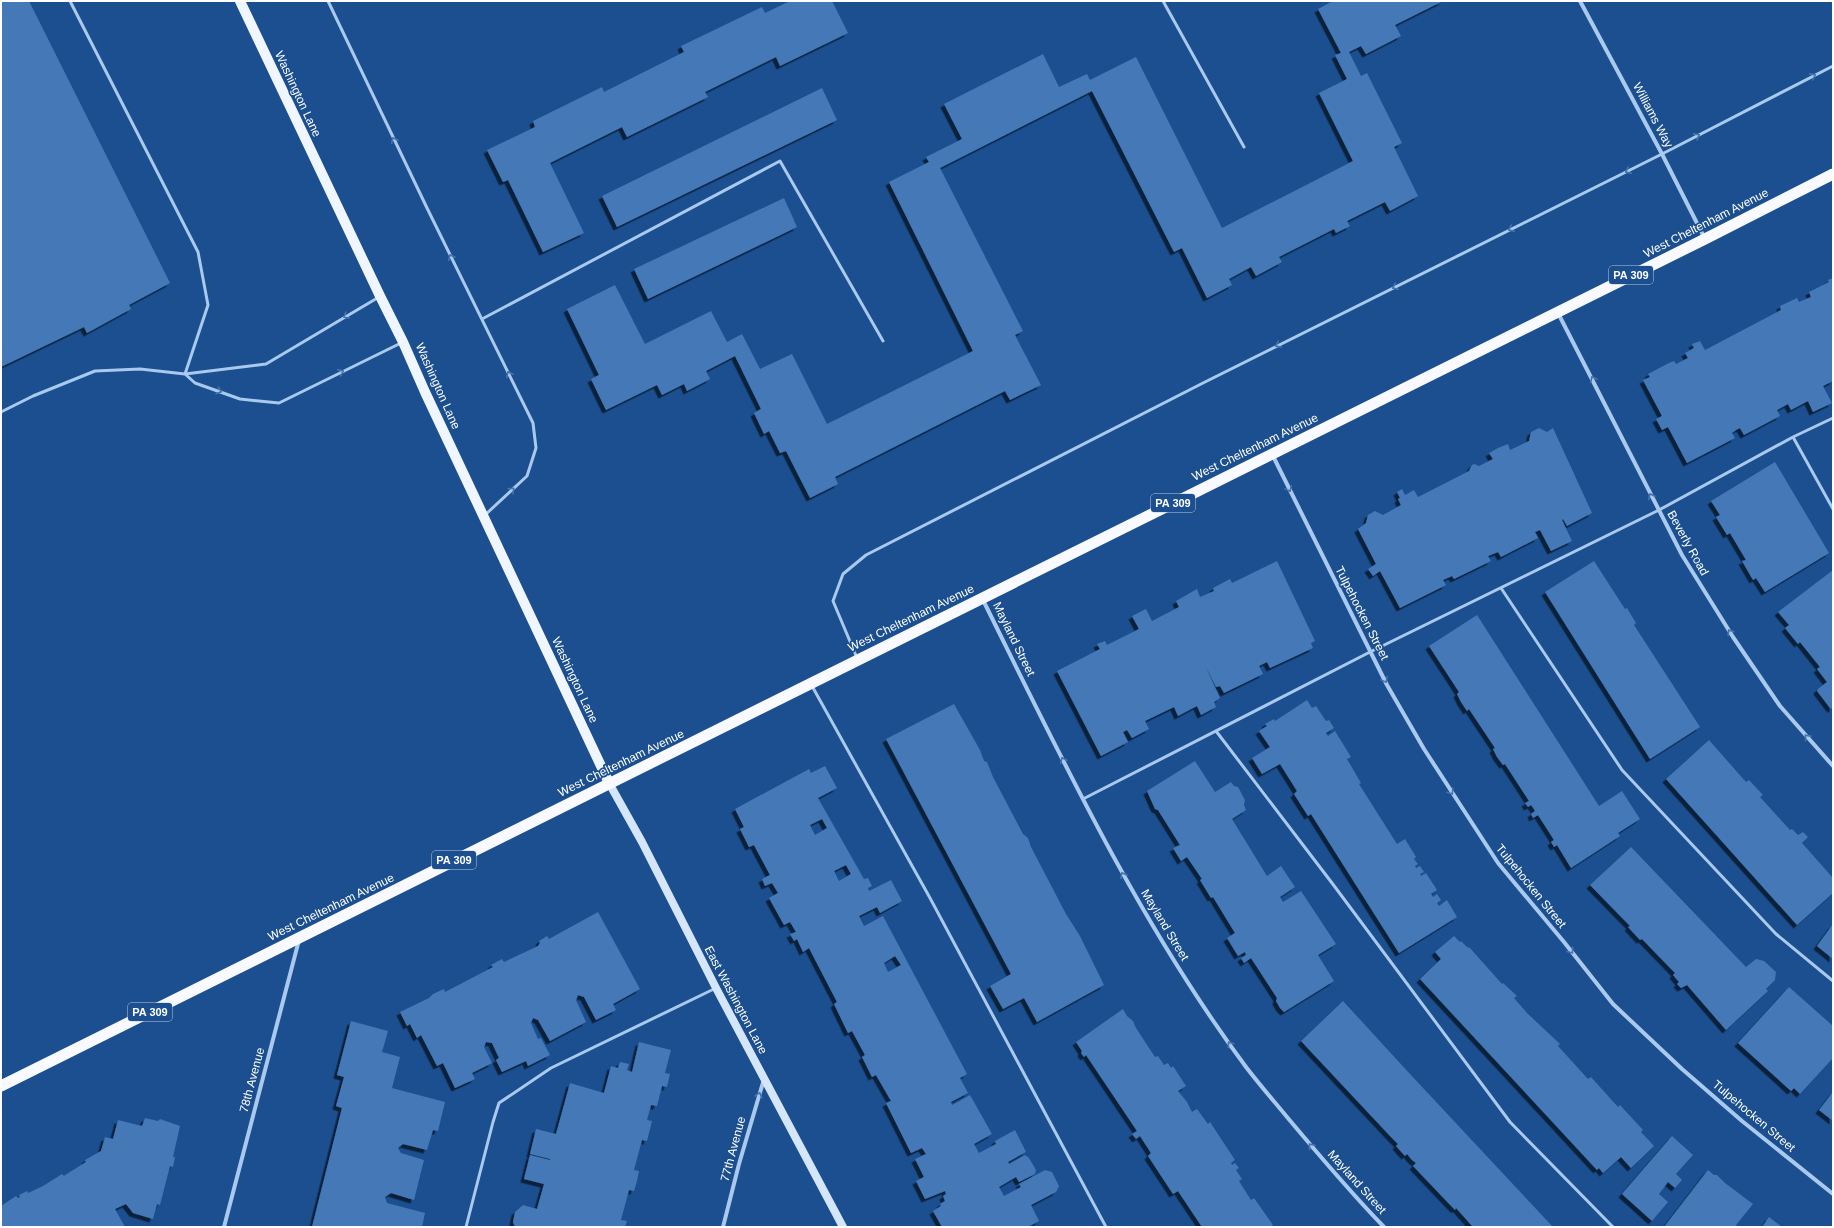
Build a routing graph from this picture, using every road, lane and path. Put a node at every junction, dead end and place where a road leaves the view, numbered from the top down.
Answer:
1 (70, 1) edge
2 (240, 1) edge
3 (328, 1) edge
4 (1163, 1) edge
5 (1580, 1) edge
6 (1833, 66) edge
7 (1244, 147) dead end
8 (1662, 154) junction
9 (1833, 174) edge
10 (1705, 239) junction
11 (380, 296) junction
12 (1557, 311) junction
13 (482, 319) junction
14 (884, 341) dead end
15 (403, 342) junction
16 (185, 374) junction
17 (1, 412) edge
18 (1833, 418) edge
19 (1793, 436) junction
20 (1272, 454) junction
21 (1833, 509) edge
22 (1658, 510) junction
23 (483, 516) junction
24 (1501, 588) junction
25 (982, 598) junction
26 (1370, 652) junction
27 (858, 660) junction
28 (810, 683) junction
29 (1216, 732) junction
30 (1833, 766) edge
31 (610, 783) junction
32 (1083, 799) junction
33 (300, 937) junction
34 (1833, 981) edge
35 (716, 988) junction
36 (764, 1078) junction
37 (1, 1086) edge
38 (1833, 1194) edge
39 (224, 1227) edge
40 (466, 1227) edge
41 (723, 1227) edge
42 (843, 1227) edge
43 (1106, 1227) edge
44 (1384, 1227) edge
45 (1613, 1227) edge

1 - 16 lane
2 - 11 main road, Washington Lane
13 -> 3 lane
4 - 7 lane
5 - 8 street, Williams Way
8 -> 6 lane
8 - 10 street, Williams Way
8 -> 27 lane
9 - 10 highway, West Cheltenham Avenue / PA 309
10 - 12 highway, West Cheltenham Avenue / PA 309
11 - 15 main road, Washington Lane
11 -> 16 lane
12 - 20 highway, West Cheltenham Avenue / PA 309
22 -> 12 street, Beverly Road
13 - 14 lane
23 -> 13 lane
16 -> 15 lane
15 - 23 main road, Washington Lane
16 - 17 lane
18 - 19 lane
19 - 21 lane
19 - 22 lane
20 - 25 highway, West Cheltenham Avenue / PA 309
20 -> 26 street, Tulpehocken Street
22 - 24 lane
30 -> 22 street, Beverly Road
23 - 31 main road, Washington Lane
24 - 26 lane
24 - 34 lane
25 - 27 highway, West Cheltenham Avenue / PA 309
32 -> 25 street, Mayland Street
26 - 29 lane
26 -> 38 street, Tulpehocken Street
27 - 28 highway, West Cheltenham Avenue / PA 309
28 - 31 highway, West Cheltenham Avenue / PA 309
28 - 43 lane
29 - 32 lane
29 - 45 lane
31 - 33 highway, West Cheltenham Avenue / PA 309
31 - 35 main road, East Washington Lane
44 -> 32 street, Mayland Street
33 - 37 highway, West Cheltenham Avenue / PA 309
33 - 39 street, 78th Avenue
35 - 36 main road, East Washington Lane
35 - 40 lane
41 -> 36 street, 77th Avenue
36 - 42 main road, East Washington Lane

